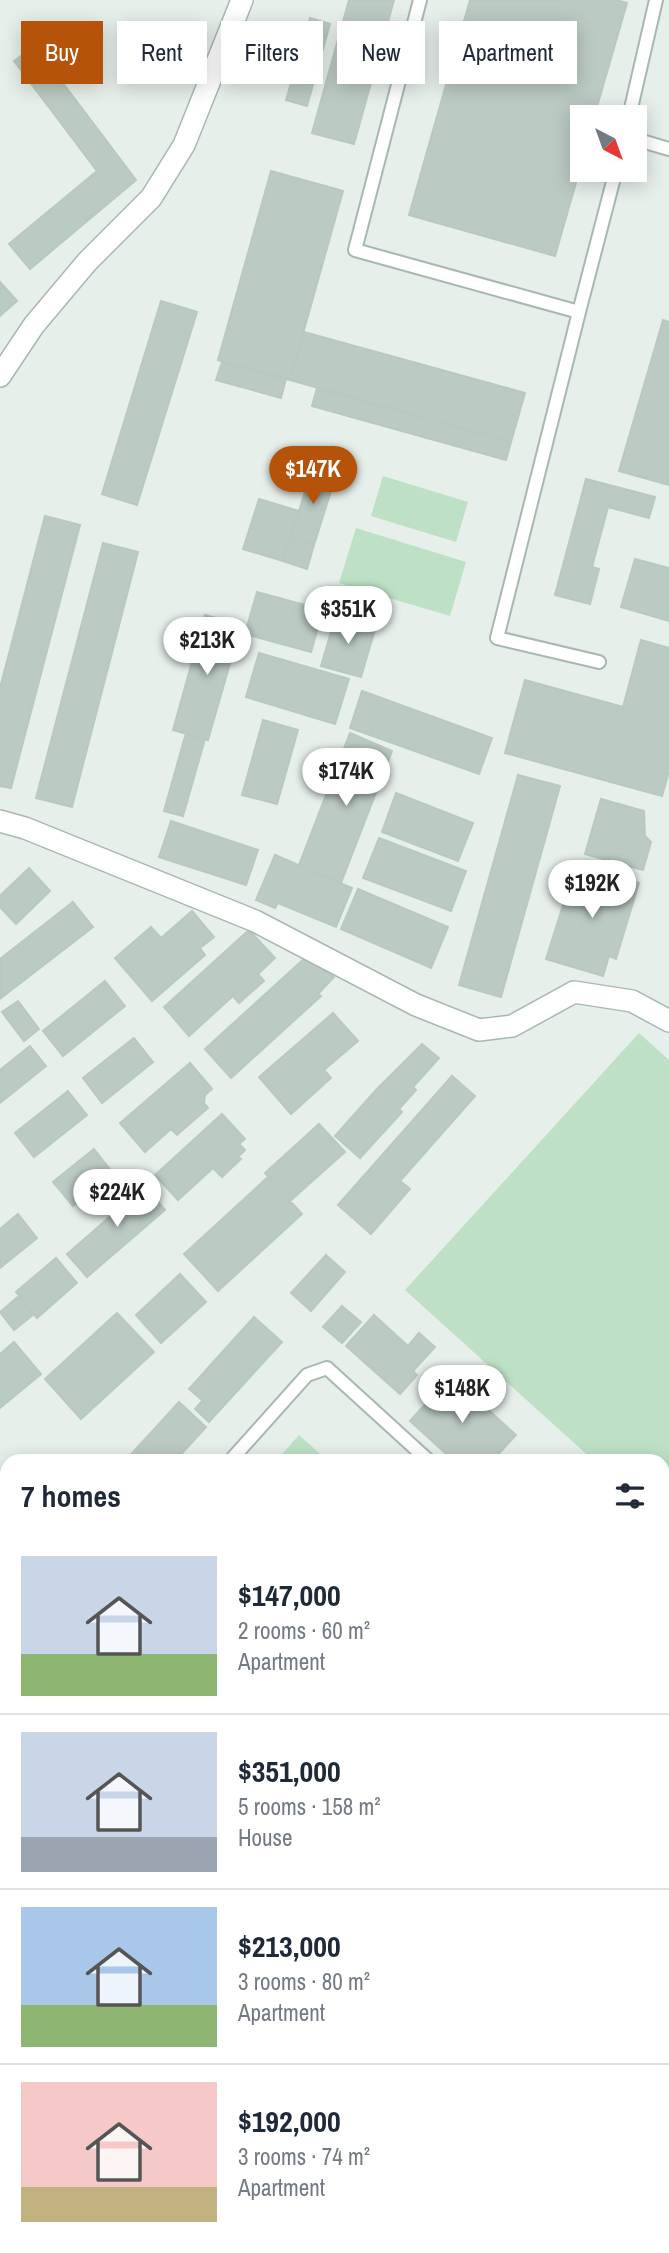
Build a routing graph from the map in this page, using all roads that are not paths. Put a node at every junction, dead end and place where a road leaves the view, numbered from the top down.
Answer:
1 (420, 0) edge
2 (656, 0) edge
3 (236, 2) edge
4 (632, 105) edge
5 (648, 143) edge
6 (669, 149) edge
7 (614, 182) edge
8 (579, 312) junction
9 (0, 376) edge
10 (599, 662) dead end
11 (0, 821) edge
12 (669, 1021) edge
13 (236, 1454) edge
14 (421, 1454) edge

1 - 8 lane
2 - 4 lane
3 - 9 street
5 - 6 lane
7 - 8 lane
8 - 10 lane
11 - 12 street
13 - 14 lane

